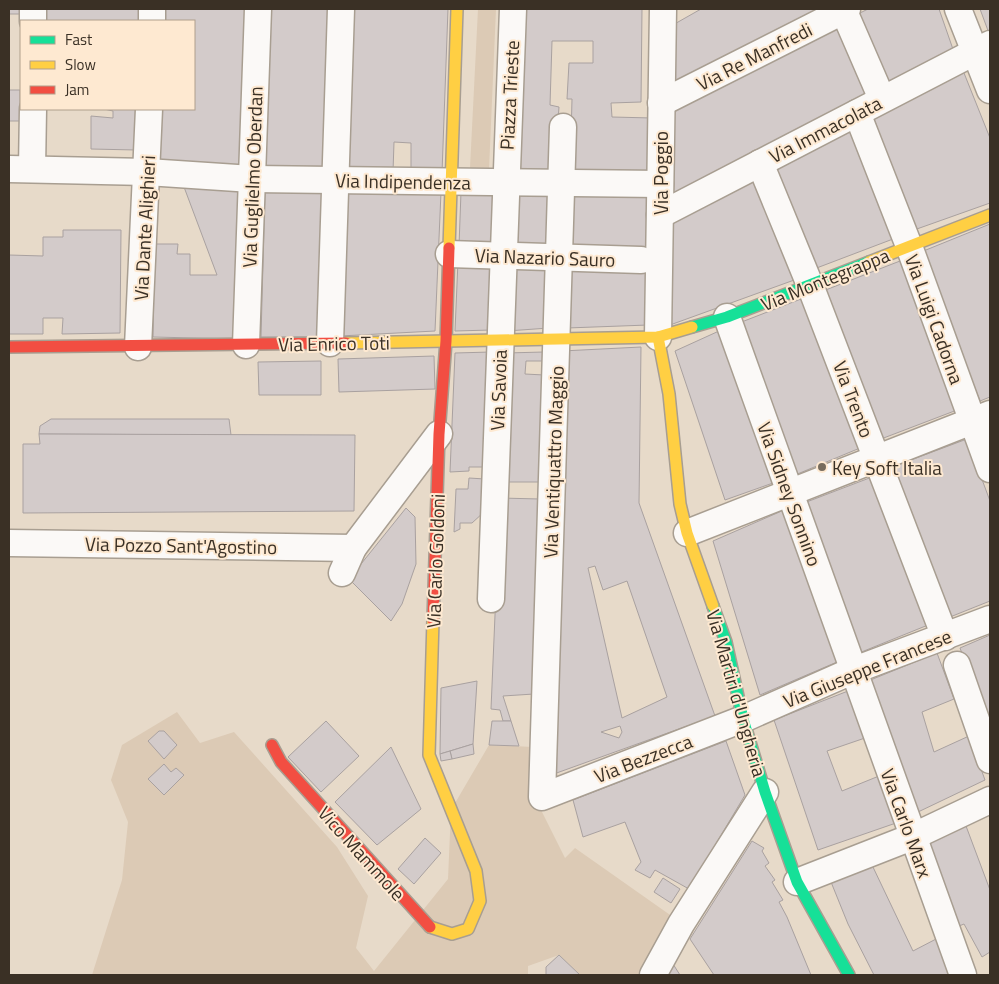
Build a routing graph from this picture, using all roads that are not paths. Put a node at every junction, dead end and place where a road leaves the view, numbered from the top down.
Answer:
1 (258, 9) edge
2 (341, 9) edge
3 (457, 9) edge
4 (513, 9) edge
5 (664, 9) edge
6 (845, 9) edge
7 (958, 9) edge
8 (982, 48) edge
9 (990, 90) edge
10 (882, 100) junction
11 (661, 103) junction
12 (33, 110) edge
13 (149, 110) edge
14 (857, 113) junction
15 (563, 127) dead end
16 (760, 163) junction
17 (21, 169) edge
18 (147, 172) junction
19 (252, 179) junction
20 (336, 180) junction
21 (450, 181) junction
22 (505, 182) junction
23 (561, 182) junction
24 (660, 184) junction
25 (660, 215) junction
26 (990, 215) edge
27 (909, 246) junction
28 (449, 254) junction
29 (503, 256) junction
30 (559, 257) junction
31 (641, 260) dead end
32 (810, 285) junction
33 (727, 318) junction
34 (658, 337) junction
35 (556, 339) junction
36 (500, 340) junction
37 (446, 341) junction
38 (330, 343) junction
39 (246, 345) junction
40 (9, 347) edge
41 (138, 347) junction
42 (981, 417) edge
43 (439, 434) junction
44 (876, 457) junction
45 (990, 469) edge
46 (790, 493) junction
47 (686, 533) junction
48 (9, 543) edge
49 (353, 548) junction
50 (342, 573) dead end
51 (490, 599) dead end
52 (990, 619) edge
53 (945, 637) junction
54 (957, 666) dead end
55 (852, 671) junction
56 (743, 719) junction
57 (272, 746) dead end
58 (990, 760) edge
59 (765, 792) junction
60 (542, 797) joint
61 (990, 800) edge
62 (912, 836) junction
63 (797, 882) junction
64 (468, 929) joint
65 (652, 975) edge
66 (849, 975) edge
67 (963, 975) edge

1 - 19 street, Via Guglielmo Oberdan
2 - 20 street
3 - 21 street
4 - 22 street, Piazza Trieste
5 - 11 street, Via Poggio
6 - 10 street
6 - 11 street, Via Re Manfredi
7 - 8 street
8 - 9 street
8 - 10 street, Via Immacolata
10 - 14 street, Via Immacolata
11 - 24 street, Via Poggio
12 - 17 street
13 - 18 street, Via Dante Alighieri
14 - 16 street, Via Immacolata
14 - 27 street, Via Luigi Cadorna
15 - 23 street, Via Ventiquattro Maggio
16 - 25 street, Via Immacolata
16 - 32 street, Via Trento
17 - 18 street, Via Indipendenza
18 - 19 street, Via Indipendenza
18 - 41 street, Via Dante Alighieri
19 - 20 street, Via Indipendenza
19 - 39 street, Via Guglielmo Oberdan
20 - 21 street, Via Indipendenza
20 - 38 street
21 - 22 street, Via Indipendenza
21 - 28 street, Via Carlo Goldoni
22 - 23 street, Via Indipendenza
22 - 29 street, Via Savoia
23 - 24 street, Via Indipendenza
23 - 30 street, Via Ventiquattro Maggio
24 - 25 street, Via Poggio
25 - 34 street, Via Poggio
26 - 27 street, Via Montegrappa
27 - 32 street, Via Montegrappa
27 - 42 street, Via Luigi Cadorna
28 - 29 street, Via Nazario Sauro
28 - 37 street, Via Carlo Goldoni
29 - 30 street, Via Nazario Sauro
29 - 36 street, Via Savoia
30 - 31 street, Via Nazario Sauro
30 - 35 street, Via Ventiquattro Maggio
32 - 33 street, Via Montegrappa
32 - 44 street, Via Trento
33 - 34 street, Via Montegrappa
33 - 46 street, Via Sidney Sonnino
34 - 35 street, Via Enrico Toti
34 - 47 street, Via Martiri d'Ungheria
35 - 36 street, Via Enrico Toti
35 - 60 street, Via Ventiquattro Maggio
36 - 37 street, Via Enrico Toti
36 - 51 street, Via Savoia
37 - 38 street, Via Enrico Toti
37 - 43 street, Via Carlo Goldoni
38 - 39 street, Via Enrico Toti
39 - 41 street, Via Enrico Toti
40 - 41 street, Via Enrico Toti
42 - 44 street
42 - 45 street, Via Luigi Cadorna
43 - 49 street
43 - 64 street, Via Carlo Goldoni
44 - 46 street
44 - 53 street, Via Trento
46 - 47 street
46 - 55 street, Via Sidney Sonnino
47 - 56 street, Via Martiri d'Ungheria
48 - 49 street, Via Pozzo Sant'Agostino
49 - 50 street
52 - 53 street, Via Giuseppe Francese
53 - 55 street, Via Giuseppe Francese
54 - 58 street
55 - 56 street, Via Giuseppe Francese
55 - 62 street, Via Carlo Marx
56 - 59 street, Via Martiri d'Ungheria
56 - 60 street, Via Bezzecca
57 - 64 street, Vico Mammole
59 - 63 street, Via Martiri d'Ungheria
59 - 65 street
61 - 62 street
62 - 63 street
62 - 67 street, Via Carlo Marx
63 - 66 street, Via Martiri d'Ungheria

